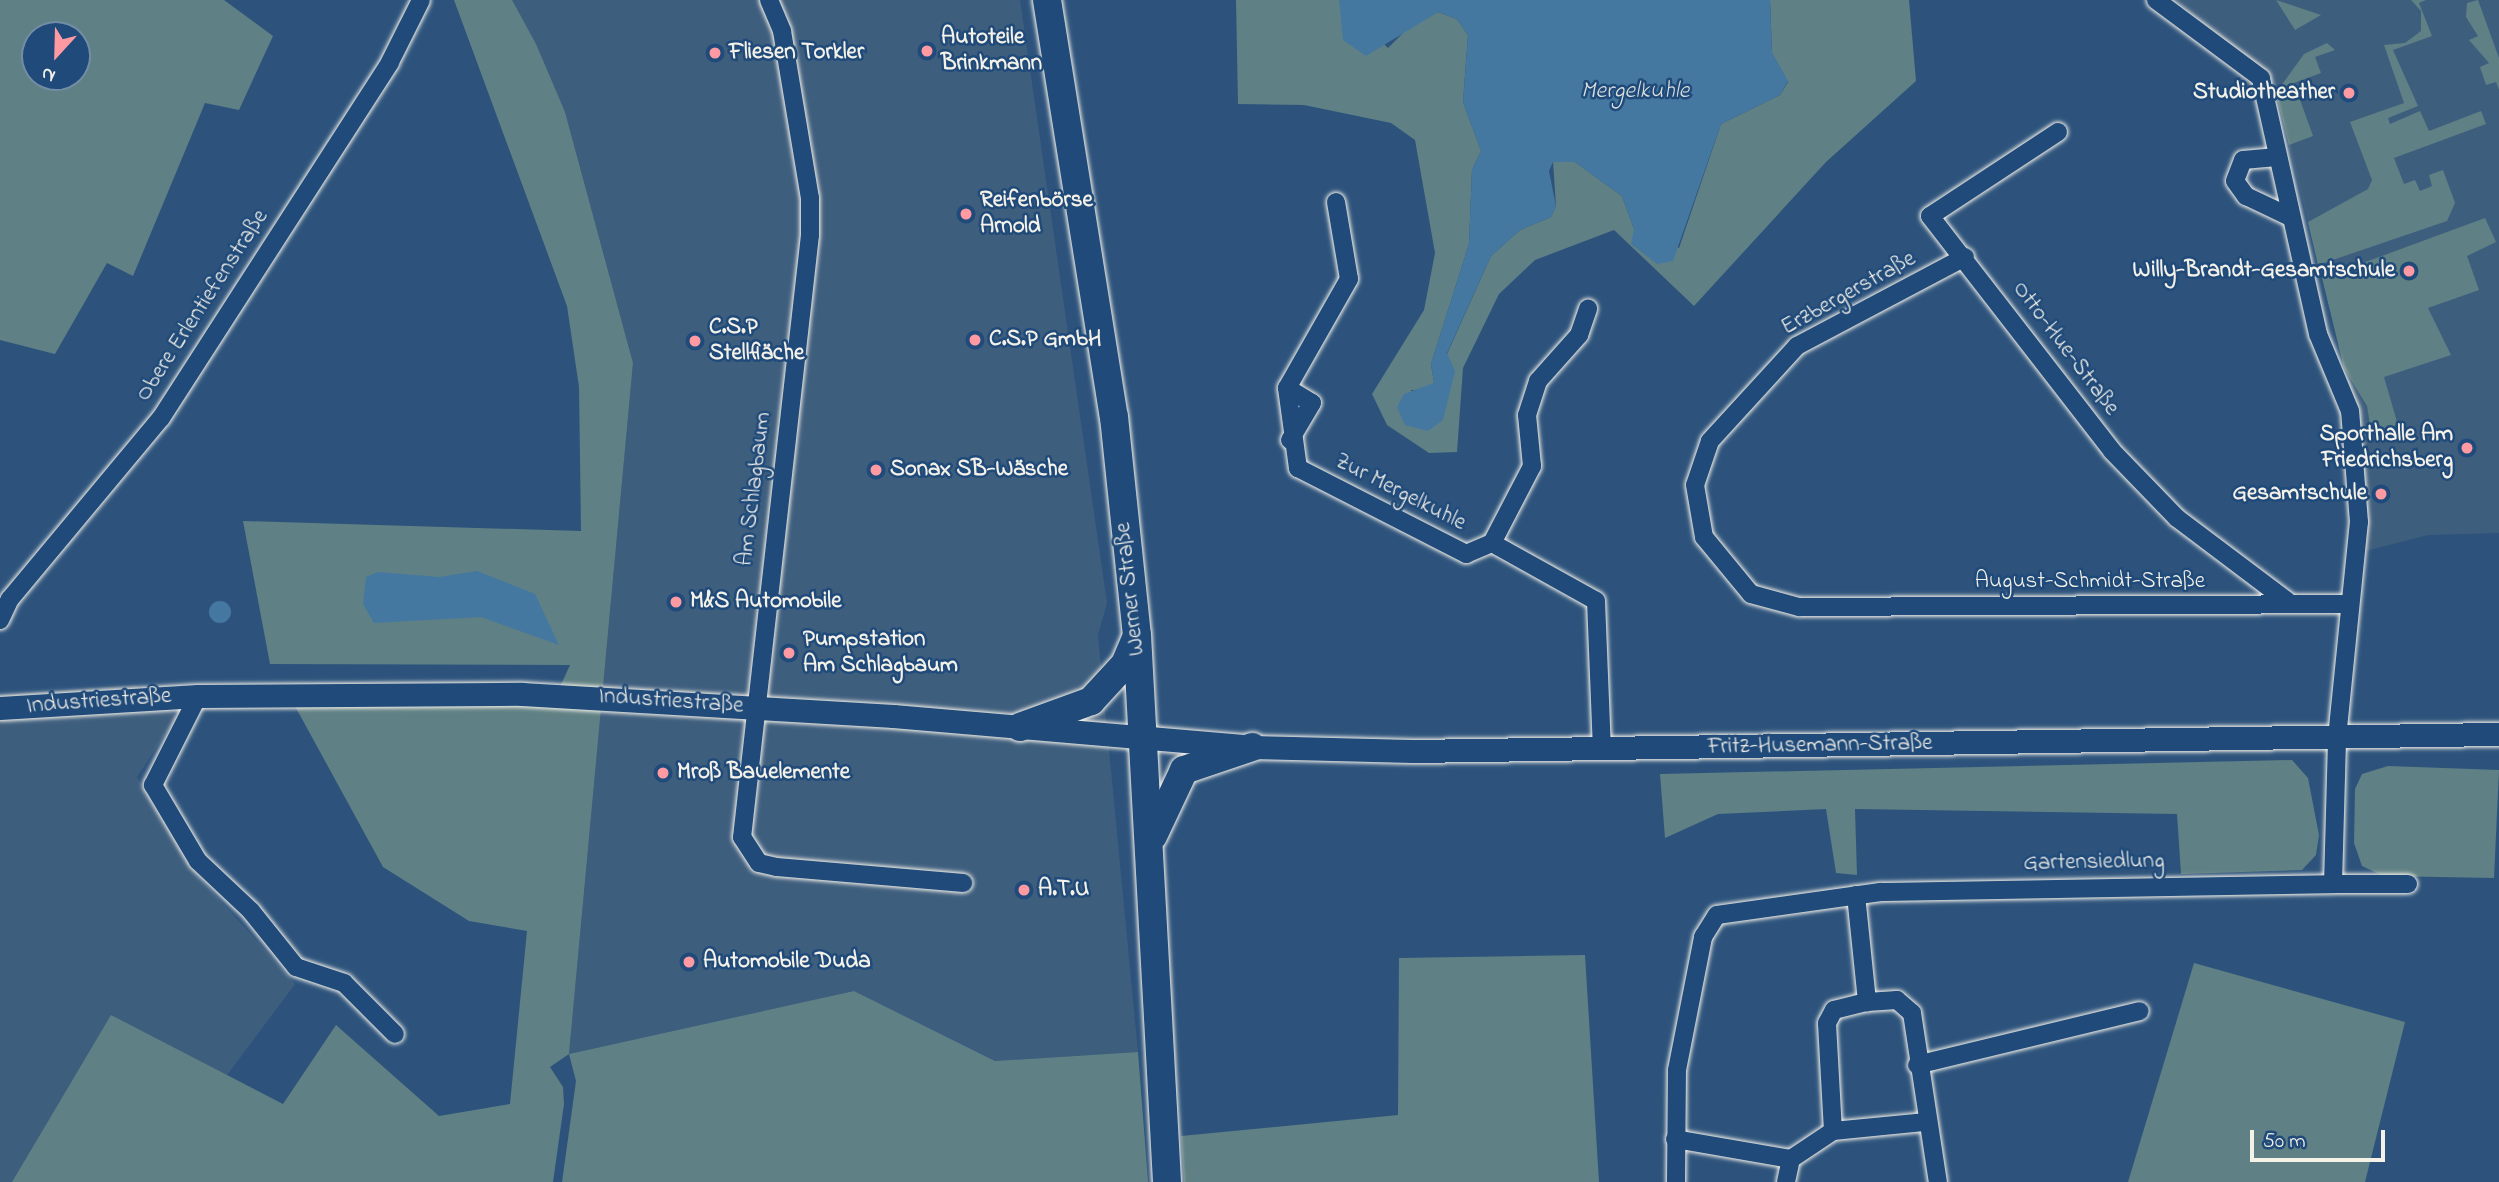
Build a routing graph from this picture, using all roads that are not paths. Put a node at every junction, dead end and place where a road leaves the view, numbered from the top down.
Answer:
1 (421, 0) edge
2 (769, 0) edge
3 (1047, 0) edge
4 (2155, 0) edge
5 (2058, 132) dead end
6 (2277, 157) junction
7 (1336, 202) dead end
8 (2288, 216) junction
9 (1965, 257) junction
10 (1588, 309) dead end
11 (1287, 388) junction
12 (1290, 440) junction
13 (1492, 543) junction
14 (2287, 601) junction
15 (2349, 604) junction
16 (1831, 608) joint
17 (0, 620) edge
18 (1137, 635) junction
19 (198, 696) junction
20 (753, 707) junction
21 (0, 708) edge
22 (1020, 727) junction
23 (2499, 734) edge
24 (1142, 738) junction
25 (2337, 738) junction
26 (1252, 747) junction
27 (1602, 749) junction
28 (1148, 852) junction
29 (963, 883) dead end
30 (2333, 884) junction
31 (2408, 884) dead end
32 (1856, 895) junction
33 (1867, 1002) junction
34 (2140, 1011) dead end
35 (395, 1034) dead end
36 (1917, 1065) junction
37 (1924, 1122) junction
38 (1833, 1131) junction
39 (1675, 1139) junction
40 (1791, 1159) junction
41 (1167, 1182) edge
42 (1676, 1182) edge
43 (1786, 1182) edge
44 (1938, 1182) edge

1 - 17 street, Obere Erlentiefenstraße
2 - 20 street, Am Schlagbaum
3 - 18 main road, Werner Straße
4 - 6 street
5 - 9 street, Otto-Hue-Straße
6 - 8 street
6 - 8 street
7 - 11 street
8 - 15 street
9 - 14 street, Otto-Hue-Straße
9 - 16 street, Erzbergerstraße
10 - 13 street
11 - 12 street, Zur Mergelkuhle
11 - 12 street
12 - 13 street, Zur Mergelkuhle
13 - 27 street, Zur Mergelkuhle
14 - 15 street, August-Schmidt-Straße
14 - 16 street, August-Schmidt-Straße
15 - 25 street
18 - 22 main road
18 - 24 main road, Werner Straße
19 - 20 street, Industriestraße
19 - 21 street, Industriestraße
19 - 35 street, Industriestraße
20 - 22 street, Industriestraße
20 - 29 street, Am Schlagbaum
22 - 24 street, Industriestraße
23 - 25 street, Fritz-Husemann-Straße
24 - 26 street, Fritz-Husemann-Straße
24 - 28 main road, Werner Straße
25 - 27 street, Fritz-Husemann-Straße
25 - 30 street
26 - 27 street, Fritz-Husemann-Straße
26 - 28 main road
28 - 41 main road, Werner Straße
30 - 31 street, Gartensiedlung
30 - 32 street, Gartensiedlung
32 - 33 street
32 - 39 street, Gartensiedlung
33 - 36 street
33 - 38 street
34 - 36 street
36 - 37 street
37 - 38 street
37 - 44 street
38 - 40 street
39 - 40 street
39 - 42 street, Gartensiedlung
40 - 43 street

